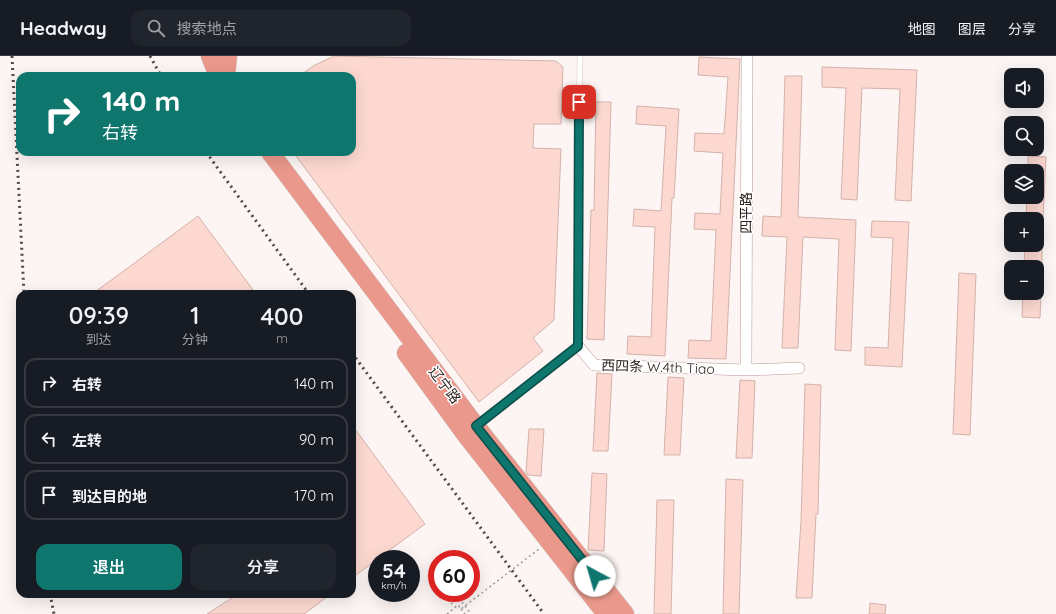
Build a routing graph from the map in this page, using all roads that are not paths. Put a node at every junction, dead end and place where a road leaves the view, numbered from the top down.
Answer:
1 (210, 56) edge
2 (228, 56) edge
3 (239, 56) edge
4 (580, 56) edge
5 (747, 56) edge
6 (216, 72) edge
7 (226, 72) edge
8 (238, 72) edge
9 (259, 156) edge
10 (273, 156) edge
11 (578, 346) junction
12 (799, 368) dead end
13 (746, 370) junction
14 (476, 426) junction
15 (606, 614) edge
16 (625, 614) edge

1 - 6 main road
2 - 7 main road
3 - 8 main road
4 - 11 lane
5 - 13 street, 四平路
9 - 15 main road, 辽宁路
10 - 14 main road, 辽宁路
11 - 13 street, 西四条 W.4th Tiao
11 - 14 lane
12 - 13 street, 西四条 W.4th Tiao
14 - 16 main road, 辽宁路

